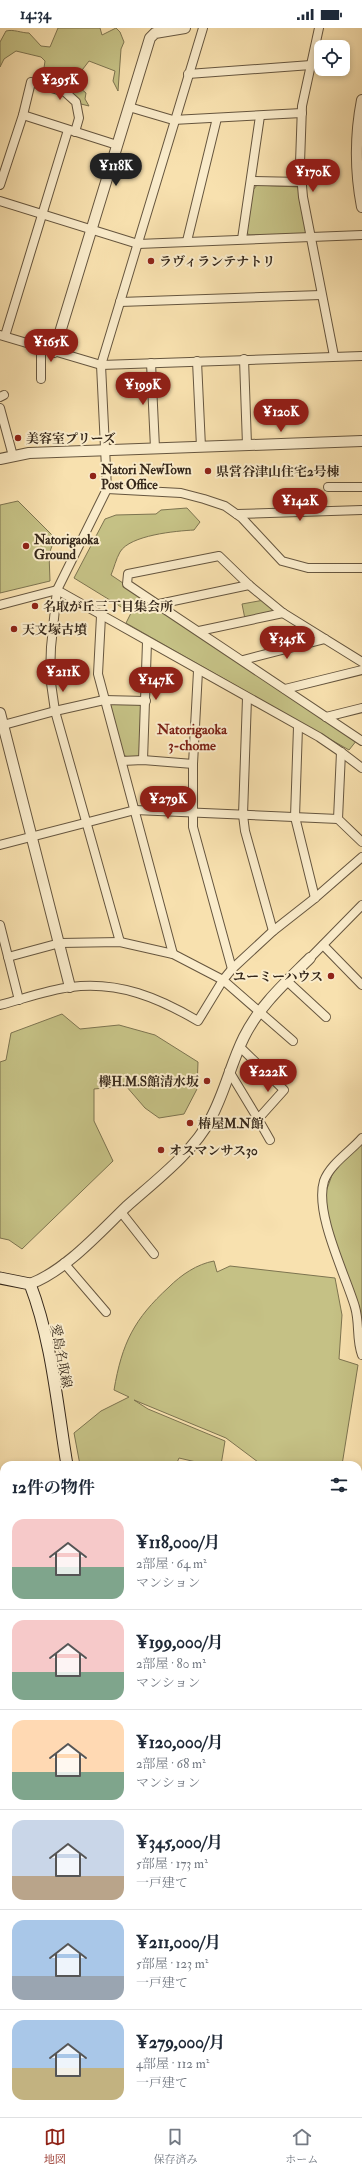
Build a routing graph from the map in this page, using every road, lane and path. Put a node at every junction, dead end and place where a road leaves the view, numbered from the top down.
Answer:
1 (185, 28) edge
2 (202, 28) edge
3 (320, 28) edge
4 (310, 65) junction
5 (188, 74) junction
6 (362, 100) edge
7 (129, 107) junction
8 (302, 113) junction
9 (22, 115) junction
10 (260, 116) junction
11 (218, 118) junction
12 (174, 120) junction
13 (71, 131) junction
14 (118, 145) junction
15 (251, 181) junction
16 (302, 182) junction
17 (0, 185) edge
18 (0, 201) edge
19 (362, 207) edge
20 (43, 215) junction
21 (92, 230) junction
22 (362, 235) edge
23 (311, 238) junction
24 (242, 239) junction
25 (187, 240) junction
26 (138, 244) junction
27 (321, 295) junction
28 (120, 302) junction
29 (2, 336) edge
30 (40, 348) junction
31 (54, 352) junction
32 (334, 356) junction
33 (362, 356) edge
34 (244, 359) junction
35 (197, 361) junction
36 (151, 363) junction
37 (101, 365) junction
38 (40, 379) dead end
39 (0, 408) edge
40 (362, 441) edge
41 (247, 445) junction
42 (201, 446) junction
43 (155, 448) junction
44 (105, 450) junction
45 (13, 456) junction
46 (0, 459) edge
47 (328, 487) dead end
48 (362, 487) edge
49 (106, 489) junction
50 (362, 510) edge
51 (237, 514) junction
52 (362, 568) edge
53 (249, 585) junction
54 (57, 590) junction
55 (159, 604) junction
56 (0, 605) edge
57 (283, 613) junction
58 (101, 616) junction
59 (199, 631) junction
60 (325, 639) junction
61 (147, 642) junction
62 (243, 660) junction
63 (362, 662) edge
64 (362, 670) edge
65 (198, 671) junction
66 (285, 689) junction
67 (246, 698) junction
68 (104, 700) junction
69 (146, 701) junction
70 (362, 708) edge
71 (55, 711) junction
72 (0, 713) edge
73 (326, 717) junction
74 (2, 726) edge
75 (298, 727) junction
76 (362, 741) edge
77 (341, 752) junction
78 (143, 760) junction
79 (122, 761) junction
80 (193, 764) junction
81 (362, 768) edge
82 (135, 810) junction
83 (192, 811) junction
84 (243, 815) junction
85 (295, 817) junction
86 (338, 819) junction
87 (87, 823) junction
88 (31, 836) junction
89 (362, 842) edge
90 (0, 845) edge
91 (362, 857) edge
92 (315, 898) junction
93 (362, 905) edge
94 (0, 925) edge
95 (273, 931) junction
96 (120, 942) junction
97 (60, 943) junction
98 (323, 945) junction
99 (173, 954) junction
100 (8, 957) junction
101 (310, 958) joint
102 (232, 969) junction
103 (223, 980) junction
104 (287, 981) junction
105 (361, 982) edge
106 (70, 987) junction
107 (19, 1000) junction
108 (0, 1005) edge
109 (259, 1010) junction
110 (326, 1017) dead end
111 (293, 1041) dead end
112 (240, 1047) junction
113 (230, 1071) junction
114 (258, 1120) junction
115 (362, 1138) edge
116 (270, 1140) dead end
117 (121, 1212) junction
118 (154, 1254) dead end
119 (64, 1263) junction
120 (0, 1278) edge
121 (30, 1284) junction
122 (106, 1312) dead end
123 (362, 1355) edge
124 (66, 1461) edge

1 - 7 street
2 - 5 street
3 - 4 street
4 - 5 street
4 - 8 street
5 - 12 street
6 - 19 street
7 - 12 street
7 - 14 street
8 - 10 street
8 - 16 street
9 - 13 street
9 - 13 street
9 - 17 street
10 - 11 street
10 - 15 street
11 - 12 street
11 - 25 street
12 - 26 street
13 - 14 street
13 - 20 street
14 - 21 street
15 - 16 street
15 - 24 street
16 - 23 street
18 - 20 street
20 - 21 street
20 - 29 street
21 - 26 street
21 - 31 street
22 - 23 street
23 - 24 street
23 - 27 street
24 - 25 street
25 - 26 street
26 - 28 street
27 - 28 street
27 - 32 street
28 - 37 street
29 - 30 street
30 - 31 street
30 - 38 street
31 - 37 street
32 - 33 street
32 - 34 street
34 - 35 street
34 - 41 street
35 - 36 street
35 - 42 street
36 - 37 street
36 - 43 street
37 - 44 street
39 - 45 street
40 - 41 street
41 - 42 street
42 - 43 street
43 - 44 street
44 - 45 street
44 - 49 street
45 - 46 street
47 - 48 street
49 - 51 street
49 - 54 street
50 - 51 street
51 - 52 street
53 - 55 street
53 - 55 street
53 - 57 street
54 - 56 street
54 - 58 street
54 - 71 street
55 - 59 street
57 - 59 street
57 - 60 street
58 - 61 street
58 - 68 street
59 - 62 street
60 - 62 street
60 - 63 street
61 - 65 street
61 - 69 street
62 - 66 street
64 - 66 street
65 - 67 street
65 - 80 street
66 - 73 street
67 - 75 street
67 - 84 street
68 - 69 street
68 - 71 street
68 - 79 street
69 - 78 street
70 - 73 street
71 - 74 street
71 - 87 street
72 - 74 street
73 - 76 street
74 - 88 street
75 - 77 street
75 - 85 street
77 - 81 street
77 - 86 street
78 - 79 street
78 - 80 street
79 - 82 street
80 - 83 street
82 - 83 street
82 - 87 street
82 - 99 street
83 - 84 street
83 - 102 street
84 - 85 street
84 - 95 street
85 - 86 street
85 - 92 street
86 - 89 street
87 - 88 street
87 - 96 street
88 - 90 street
88 - 97 street
91 - 92 street
92 - 95 street
93 - 98 street
94 - 100 street
95 - 102 street
96 - 97 street
96 - 99 street
97 - 100 street
97 - 106 street
98 - 101 street
98 - 105 street
99 - 103 street
100 - 107 street
101 - 104 street
102 - 103 street
103 - 106 street
103 - 109 street
104 - 109 street
104 - 110 street
106 - 107 street
107 - 108 street
109 - 111 street
109 - 112 street
112 - 113 street
112 - 114 street
113 - 114 street
113 - 117 street
114 - 116 street
115 - 123 street
117 - 118 street
117 - 119 street
119 - 121 street
119 - 122 street
120 - 121 main road
121 - 124 main road, 愛島名取線

